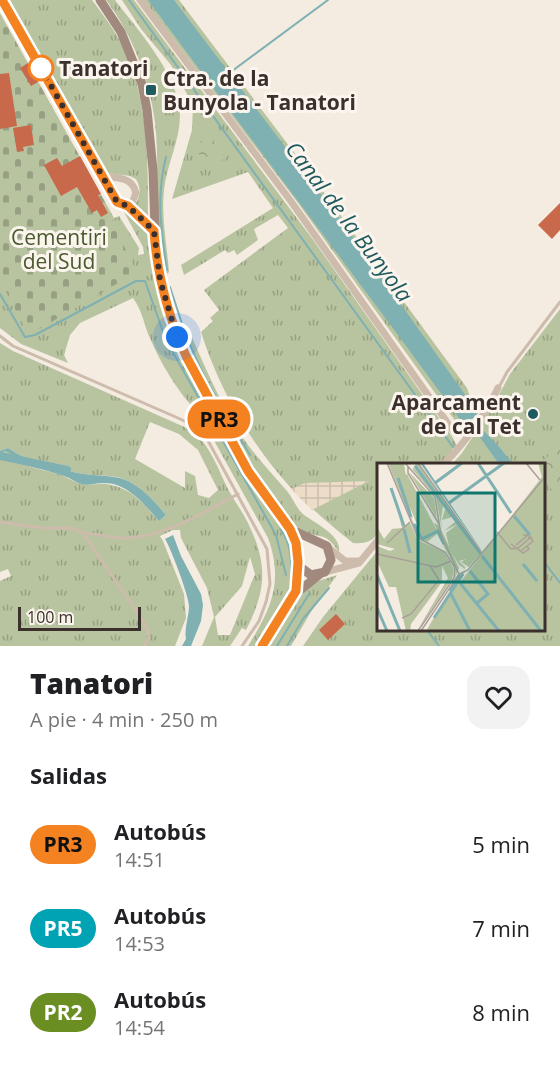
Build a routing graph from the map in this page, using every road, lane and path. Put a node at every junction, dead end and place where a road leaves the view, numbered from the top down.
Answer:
1 (2, 0) edge
2 (100, 0) edge
3 (140, 0) edge
4 (101, 175) junction
5 (128, 206) junction
6 (154, 231) junction
7 (560, 302) edge
8 (0, 336) edge
9 (498, 388) joint
10 (454, 432) dead end
11 (446, 463) edge
12 (238, 494) junction
13 (0, 522) edge
14 (290, 529) junction
15 (83, 533) junction
16 (377, 541) edge
17 (323, 544) junction
18 (363, 559) junction
19 (298, 560) junction
20 (323, 573) junction
21 (295, 596) junction
22 (144, 646) edge
23 (242, 646) edge
24 (262, 646) edge

1 - 4 street
2 - 6 street
3 - 10 street
4 - 5 street
4 - 5 street
5 - 6 street
6 - 14 street
7 - 9 lane
8 - 12 lane
9 - 11 street
12 - 15 lane
12 - 23 lane
13 - 15 lane
14 - 17 street
14 - 19 street
15 - 22 lane
16 - 18 street
17 - 18 street
17 - 19 street
17 - 20 street
18 - 20 street
19 - 20 street
19 - 21 street
20 - 21 street
21 - 24 street

